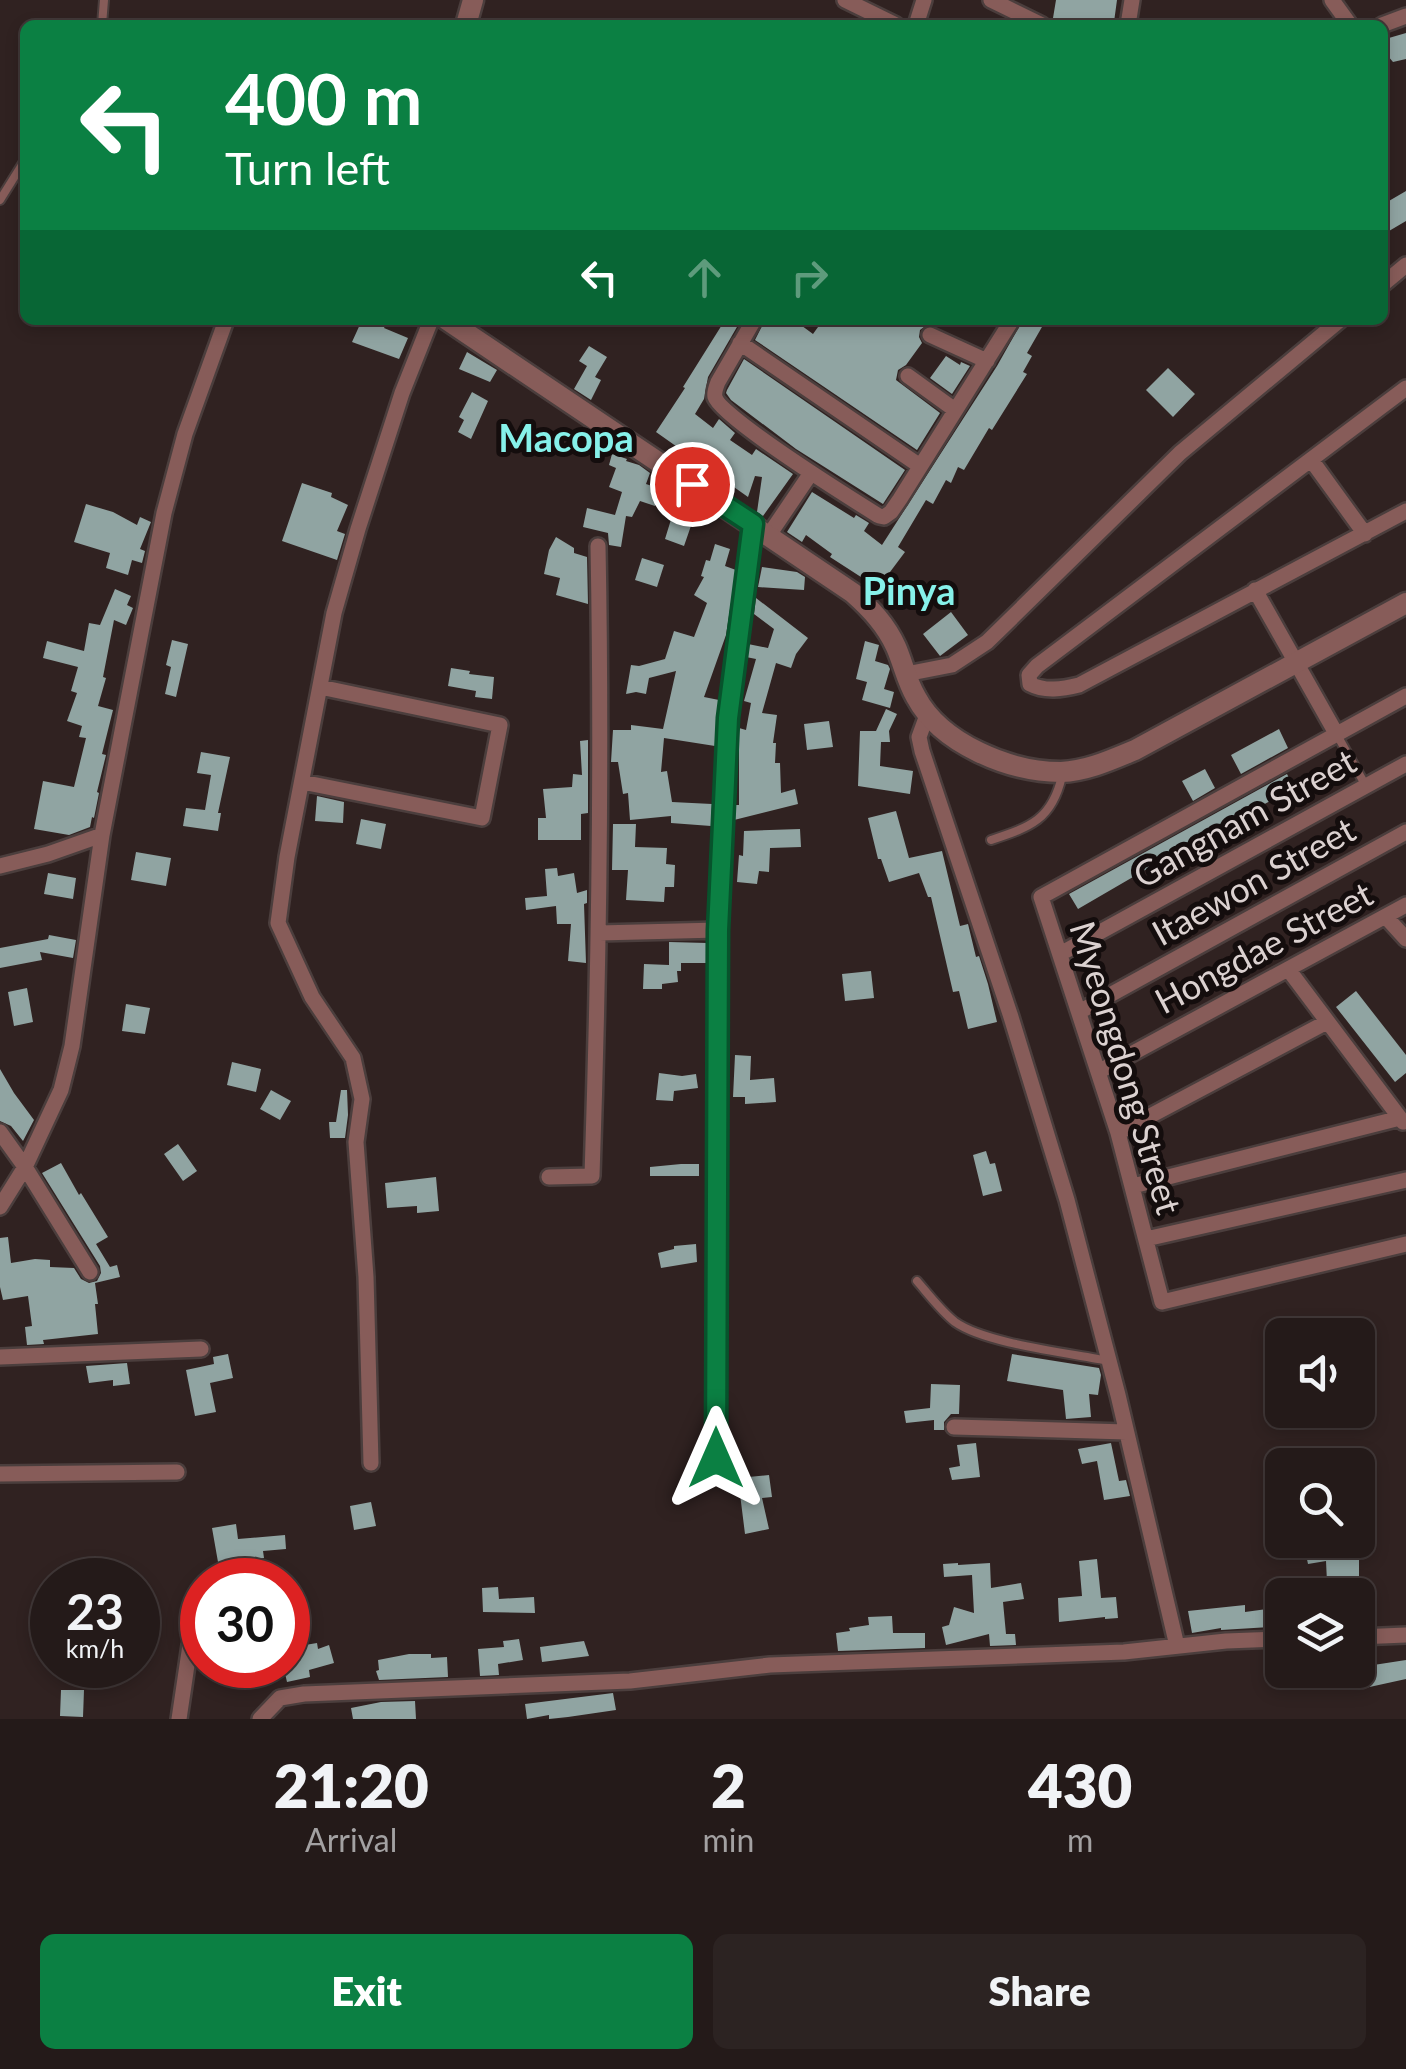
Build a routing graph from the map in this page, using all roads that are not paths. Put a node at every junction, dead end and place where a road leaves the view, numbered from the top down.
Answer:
1 (844, 0) edge
2 (991, 0) edge
3 (862, 4) edge
4 (888, 20) edge
5 (1032, 20) edge
6 (20, 168) edge
7 (0, 200) edge
8 (224, 325) edge
9 (429, 325) edge
10 (454, 325) edge
11 (751, 325) edge
12 (1009, 325) edge
13 (1334, 325) edge
14 (930, 335) dead end
15 (740, 343) junction
16 (987, 361) junction
17 (908, 376) dead end
18 (1406, 388) edge
19 (956, 410) junction
20 (1312, 461) junction
21 (920, 466) junction
22 (811, 473) junction
23 (1406, 511) edge
24 (761, 530) junction
25 (1365, 534) junction
26 (598, 546) dead end
27 (1255, 590) junction
28 (1406, 603) edge
29 (1295, 663) junction
30 (906, 674) junction
31 (320, 687) junction
32 (1406, 696) edge
33 (927, 715) junction
34 (1336, 735) junction
35 (1406, 764) edge
36 (1063, 772) junction
37 (302, 782) junction
38 (1366, 786) junction
39 (1406, 832) edge
40 (102, 835) junction
41 (991, 840) dead end
42 (0, 866) edge
43 (1406, 905) edge
44 (1386, 917) junction
45 (718, 930) junction
46 (599, 933) junction
47 (1406, 938) edge
48 (1060, 954) junction
49 (1288, 969) junction
50 (1079, 1012) junction
51 (1328, 1022) junction
52 (1098, 1072) junction
53 (1403, 1122) edge
54 (0, 1132) edge
55 (1118, 1133) junction
56 (25, 1167) junction
57 (549, 1177) dead end
58 (1406, 1180) edge
59 (1133, 1186) junction
60 (0, 1207) edge
61 (1146, 1239) junction
62 (1406, 1244) edge
63 (90, 1272) dead end
64 (917, 1281) dead end
65 (202, 1349) dead end
66 (0, 1357) edge
67 (1109, 1361) junction
68 (954, 1427) dead end
69 (1126, 1432) junction
70 (716, 1458) dead end
71 (371, 1462) dead end
72 (177, 1472) dead end
73 (0, 1474) edge
74 (1406, 1635) edge
75 (1375, 1636) edge
76 (1265, 1640) edge
77 (1178, 1646) junction
78 (183, 1688) edge
79 (178, 1719) edge
80 (260, 1719) edge

1 - 3 street
2 - 5 street
3 - 4 street
6 - 7 lane
8 - 40 street
9 - 31 street
10 - 24 street
11 - 15 street
12 - 16 street
13 - 30 street
14 - 16 street
15 - 21 street
15 - 22 street
16 - 19 street
17 - 19 street
18 - 20 street
19 - 21 street
20 - 25 street
20 - 27 street
21 - 22 street
22 - 24 street
23 - 25 street
24 - 30 street
24 - 45 street
25 - 27 street
26 - 46 street
27 - 29 street
28 - 29 street
29 - 34 street
29 - 36 street
30 - 33 street
31 - 37 street
31 - 37 street
32 - 34 street, Myeongdong Street
33 - 36 street
33 - 67 street
34 - 38 lane
34 - 48 street, Myeongdong Street
35 - 38 street, Gangnam Street
36 - 41 lane
37 - 71 street
38 - 48 street, Gangnam Street
39 - 50 street, Itaewon Street
40 - 42 street
40 - 56 street
43 - 44 street, Hongdae Street
44 - 47 street
44 - 49 street, Hongdae Street
45 - 46 street
45 - 70 street
46 - 57 street
48 - 50 street, Myeongdong Street
49 - 51 street
49 - 52 street, Hongdae Street
50 - 52 street, Myeongdong Street
51 - 53 street
51 - 55 street
52 - 55 street, Myeongdong Street
53 - 59 street
54 - 56 street
55 - 59 street, Myeongdong Street
56 - 60 street
56 - 63 street
58 - 61 street
59 - 61 street, Myeongdong Street
61 - 62 street, Myeongdong Street
64 - 67 lane
65 - 66 street
67 - 69 street
68 - 69 street
69 - 77 street
72 - 73 street
74 - 75 street
76 - 77 street
77 - 80 street
78 - 79 street

